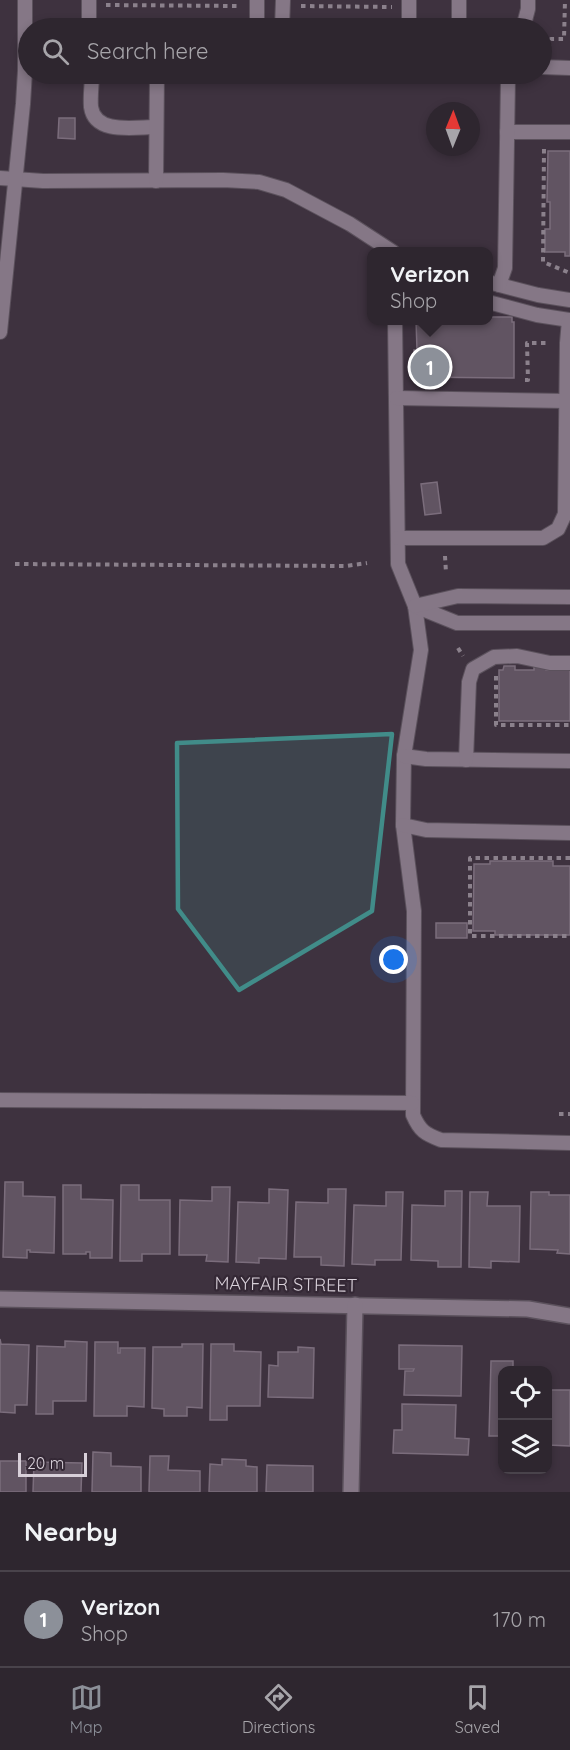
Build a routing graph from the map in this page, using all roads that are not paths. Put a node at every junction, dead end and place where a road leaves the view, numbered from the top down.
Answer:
1 (25, 0) edge
2 (459, 0) edge
3 (528, 0) edge
4 (93, 2) edge
5 (252, 3) edge
6 (287, 3) edge
7 (404, 3) edge
8 (25, 18) edge
9 (91, 18) edge
10 (255, 18) edge
11 (284, 18) edge
12 (407, 18) edge
13 (459, 18) edge
14 (526, 18) edge
15 (552, 67) edge
16 (570, 68) edge
17 (24, 84) edge
18 (92, 84) edge
19 (157, 84) edge
20 (508, 84) edge
21 (156, 127) junction
22 (507, 132) junction
23 (570, 132) edge
24 (0, 178) edge
25 (16, 179) junction
26 (156, 181) junction
27 (385, 247) edge
28 (494, 284) edge
29 (570, 300) edge
30 (493, 303) edge
31 (569, 320) edge
32 (395, 325) edge
33 (0, 332) edge
34 (396, 398) junction
35 (566, 400) junction
36 (398, 538) junction
37 (570, 597) edge
38 (415, 606) junction
39 (570, 623) edge
40 (570, 663) edge
41 (404, 756) junction
42 (466, 760) junction
43 (570, 761) edge
44 (403, 825) junction
45 (570, 832) edge
46 (0, 1101) edge
47 (412, 1103) junction
48 (570, 1143) edge
49 (0, 1299) edge
50 (355, 1305) junction
51 (570, 1316) edge
52 (351, 1492) edge

1 - 8 lane
2 - 13 lane
3 - 14 lane
4 - 9 lane
5 - 10 lane
6 - 11 lane
7 - 12 lane
15 - 16 lane
17 - 25 lane
18 - 21 lane
19 - 21 lane
20 - 22 lane
21 - 26 lane
22 - 23 lane
22 - 28 lane
24 - 25 lane
25 - 26 lane
25 - 33 lane
26 - 27 lane
28 - 29 lane
30 - 31 lane
31 - 35 lane
32 - 34 lane
34 - 35 lane
34 - 36 lane
35 - 36 lane
36 - 38 lane
37 - 38 lane
38 - 39 lane
38 - 41 lane
40 - 42 lane
41 - 42 lane
41 - 44 lane
42 - 43 lane
44 - 45 lane
44 - 47 lane
46 - 47 lane
47 - 48 lane
49 - 50 street, MAYFAIR STREET
50 - 51 street, MAYFAIR STREET
50 - 52 street

